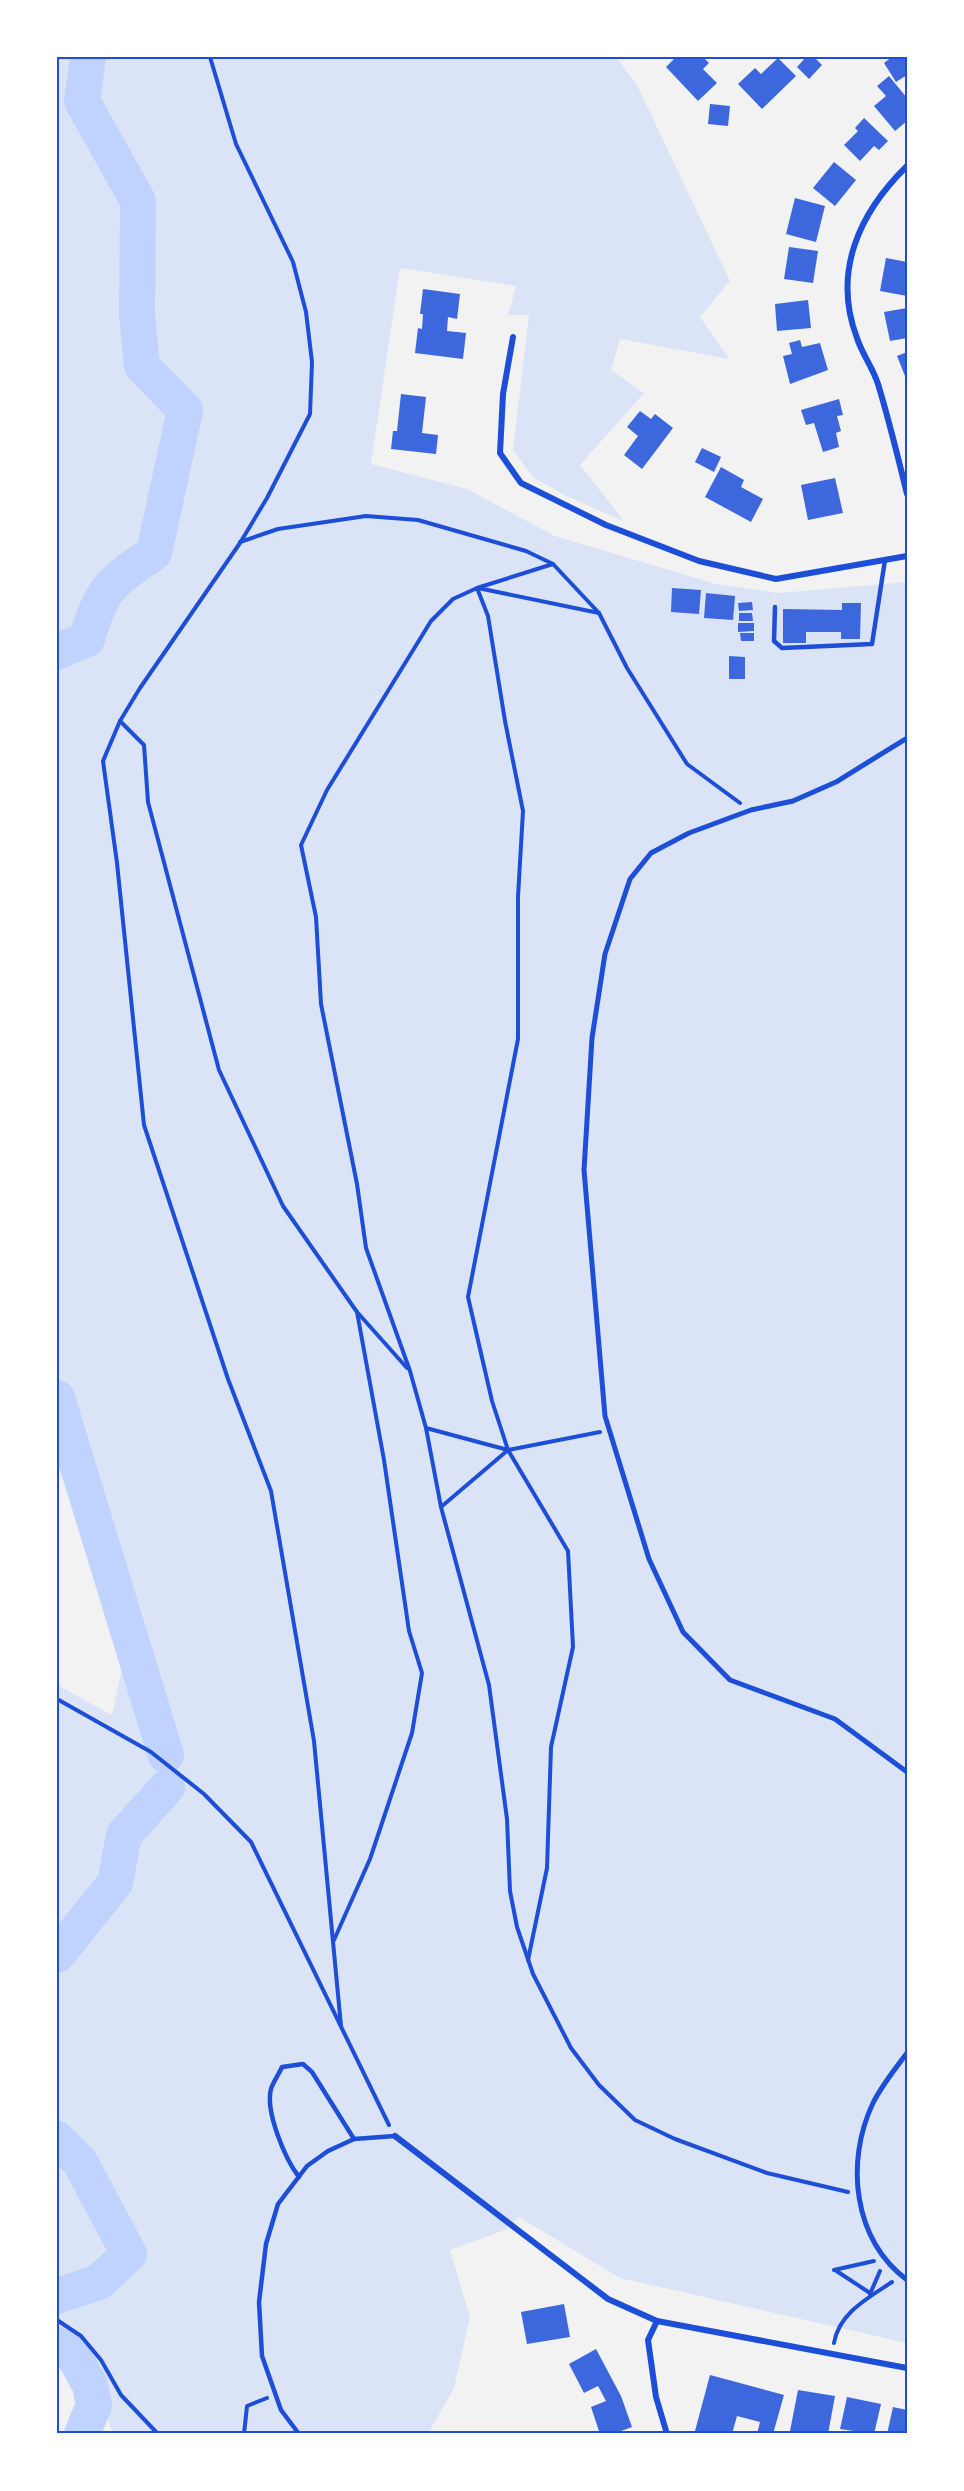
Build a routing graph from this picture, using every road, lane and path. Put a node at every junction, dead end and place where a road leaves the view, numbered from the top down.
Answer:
1 (210, 57) edge
2 (907, 166) edge
3 (513, 337) dead end
4 (907, 494) edge
5 (240, 543) junction
6 (907, 556) edge
7 (885, 560) junction
8 (553, 564) junction
9 (477, 588) junction
10 (775, 607) dead end
11 (599, 613) junction
12 (120, 721) junction
13 (907, 738) edge
14 (751, 810) junction
15 (357, 1312) junction
16 (410, 1371) junction
17 (426, 1428) junction
18 (609, 1431) junction
19 (508, 1450) junction
20 (441, 1506) junction
21 (57, 1699) edge
22 (907, 1772) edge
23 (333, 1942) junction
24 (528, 1961) junction
25 (341, 2026) junction
26 (907, 2052) edge
27 (395, 2136) junction
28 (354, 2139) junction
29 (299, 2177) junction
30 (858, 2194) junction
31 (885, 2259) junction
32 (901, 2276) junction
33 (907, 2280) edge
34 (869, 2295) junction
35 (57, 2320) edge
36 (657, 2321) junction
37 (833, 2353) junction
38 (907, 2368) edge
39 (276, 2395) junction
40 (158, 2434) edge
41 (244, 2434) edge
42 (299, 2434) edge
43 (667, 2434) edge

1 - 5 path
2 - 4 street
3 - 7 street
5 - 8 path
5 - 12 path
6 - 7 street
7 - 10 lane
8 - 9 path
8 - 11 path
9 - 11 path
9 - 16 path
9 - 19 path
11 - 14 path
12 - 15 path
12 - 23 path
13 - 14 street
14 - 18 street
15 - 16 path
15 - 23 path
16 - 17 path
17 - 19 path
17 - 20 path
18 - 19 path
18 - 22 street
19 - 20 path
19 - 24 path
20 - 24 path
21 - 25 path
23 - 25 path
24 - 30 path
25 - 27 path
26 - 30 street
27 - 28 lane
27 - 36 street
28 - 29 lane
28 - 29 lane
29 - 39 lane
30 - 31 street
31 - 32 street
31 - 34 path
31 - 34 path
32 - 33 street
32 - 34 path
34 - 37 path
35 - 40 path
36 - 37 street
36 - 43 street
37 - 38 street
39 - 41 path
39 - 42 lane

